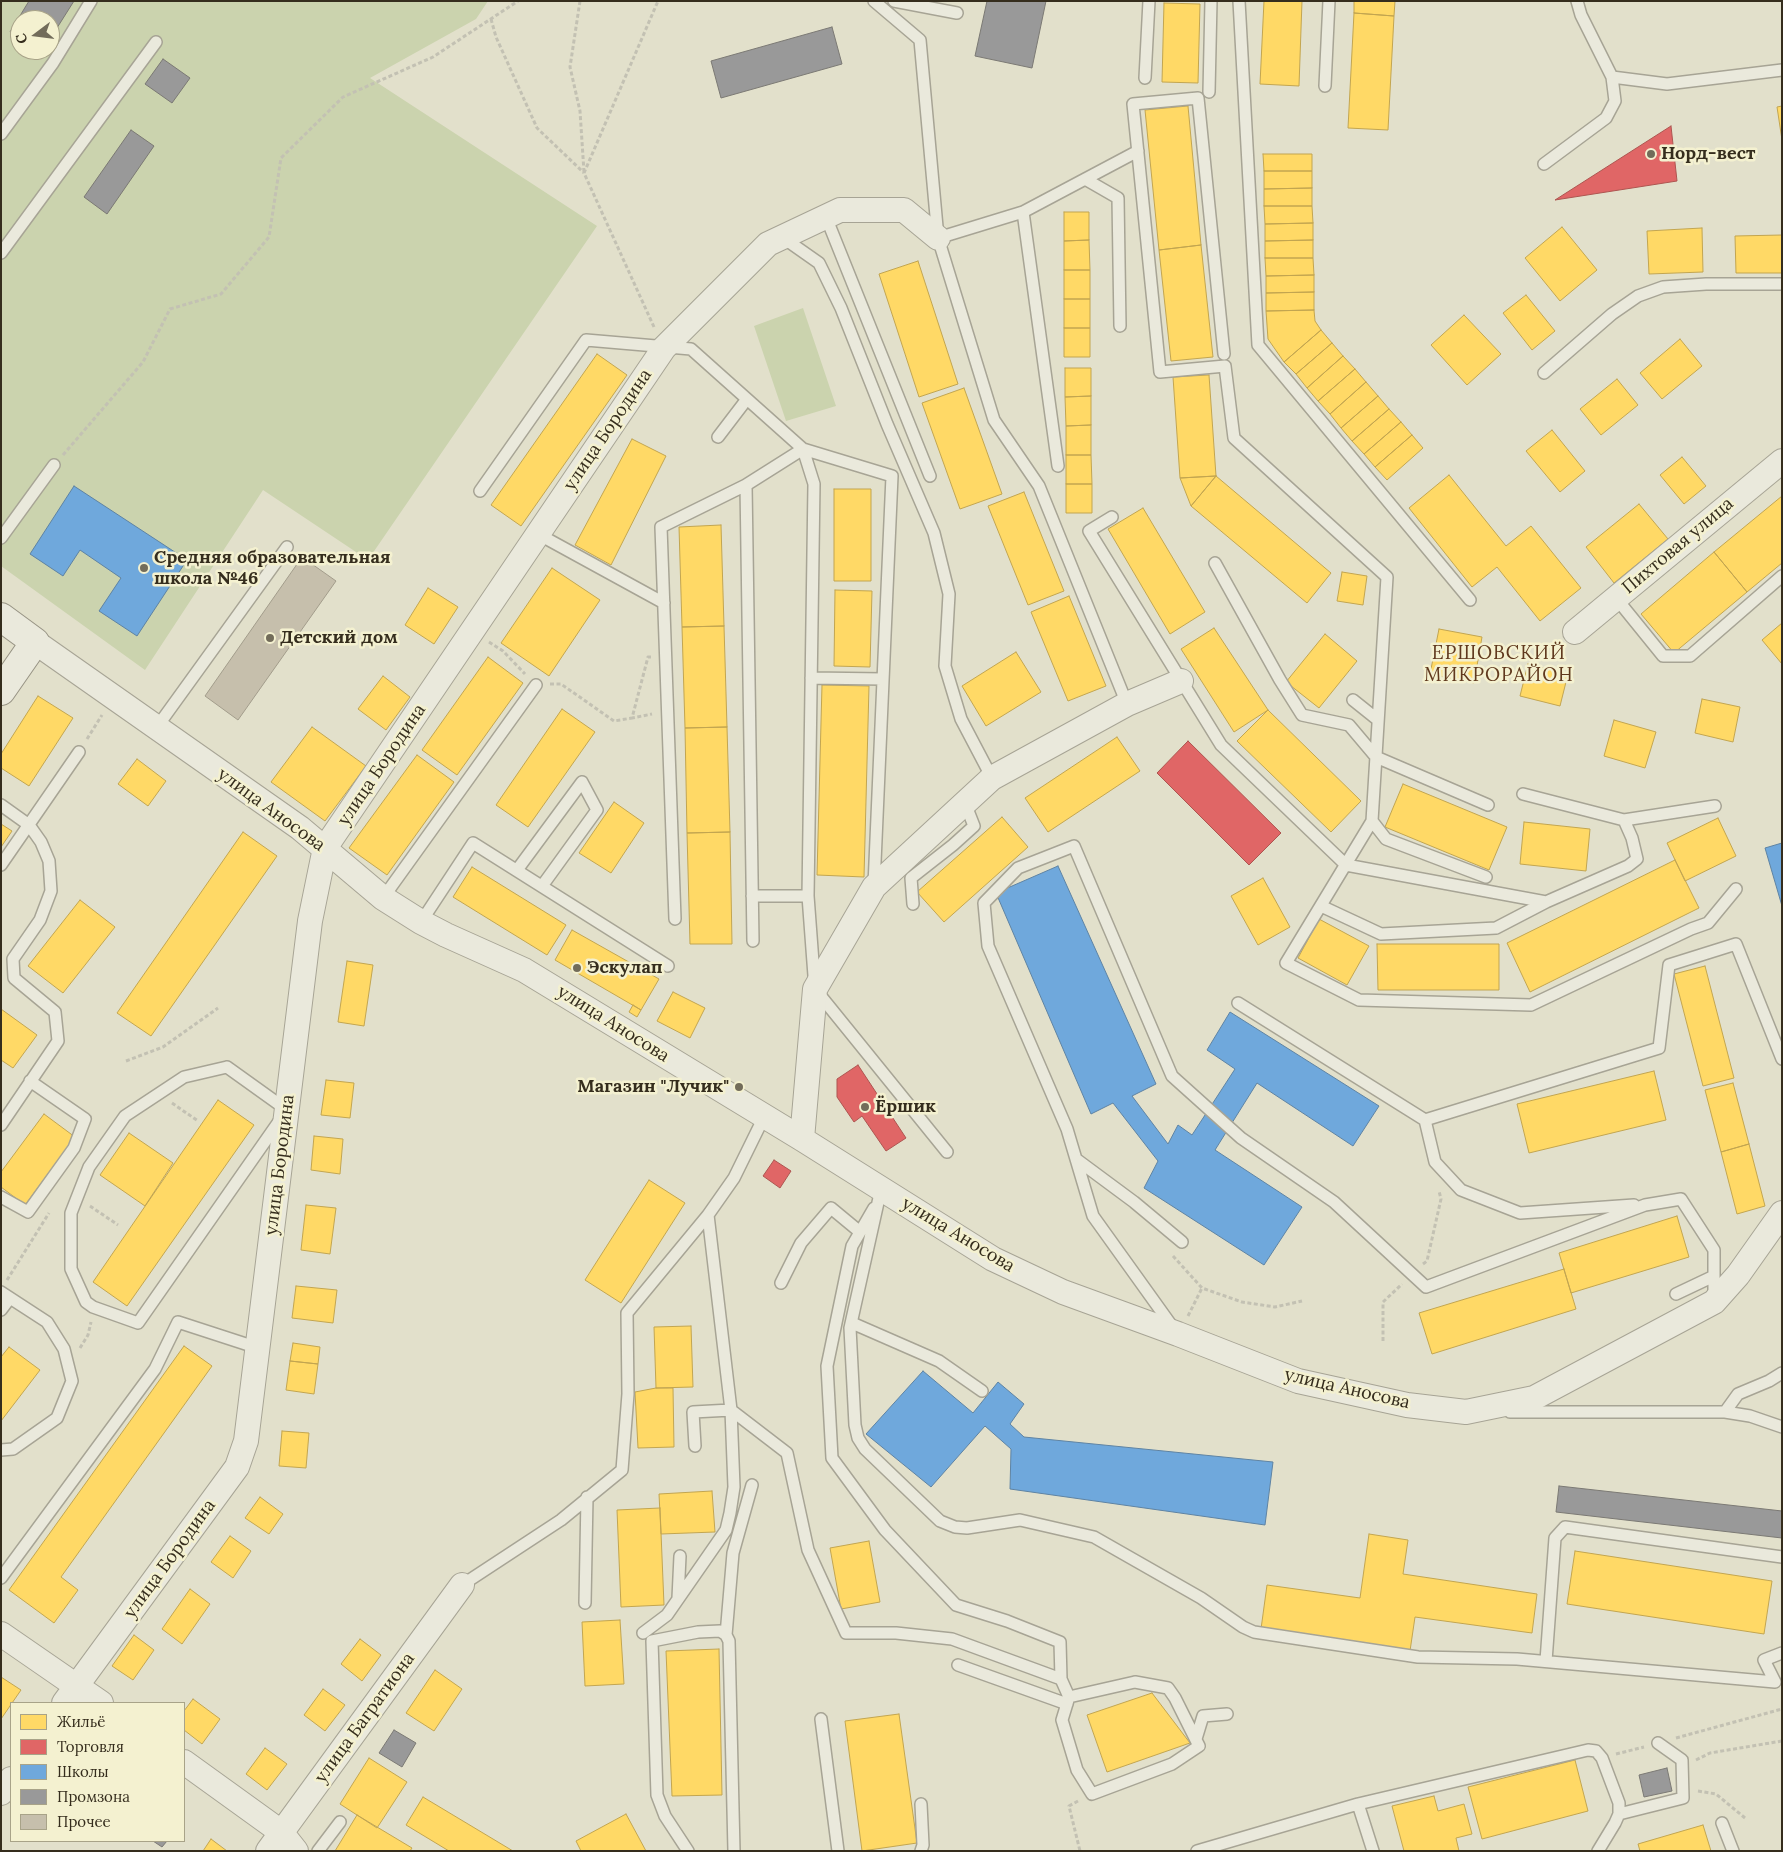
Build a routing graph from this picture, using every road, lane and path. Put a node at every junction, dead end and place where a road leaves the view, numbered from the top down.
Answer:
1 (91, 1) edge
2 (518, 1) edge
3 (580, 1) edge
4 (658, 1) edge
5 (874, 1) edge
6 (894, 1) edge
7 (1150, 1) edge
8 (1211, 1) edge
9 (1239, 1) edge
10 (1329, 1) edge
11 (1577, 1) edge
12 (957, 13) dead end
13 (491, 19) junction
14 (156, 42) dead end
15 (1782, 70) edge
16 (1612, 77) junction
17 (1145, 78) dead end
18 (1325, 86) dead end
19 (1209, 92) dead end
20 (1, 134) edge
21 (1138, 151) junction
22 (1544, 164) dead end
23 (584, 173) junction
24 (1084, 179) junction
25 (1023, 212) junction
26 (826, 217) junction
27 (782, 238) junction
28 (938, 238) junction
29 (1, 253) edge
30 (1782, 284) edge
31 (1120, 326) dead end
32 (664, 348) junction
33 (1224, 354) dead end
34 (1544, 373) dead end
35 (747, 399) junction
36 (718, 437) dead end
37 (803, 449) junction
38 (1782, 461) edge
39 (54, 465) joint
40 (1058, 466) dead end
41 (930, 476) dead end
42 (746, 485) junction
43 (480, 491) dead end
44 (1112, 517) dead end
45 (538, 534) junction
46 (1, 538) edge
47 (287, 547) dead end
48 (1215, 563) dead end
49 (1782, 576) edge
50 (1616, 598) junction
51 (1470, 600) dead end
52 (664, 602) junction
53 (1, 617) edge
54 (1575, 632) dead end
55 (35, 642) junction
56 (503, 651) dead end
57 (665, 653) junction
58 (811, 678) junction
59 (883, 679) junction
60 (1181, 681) junction
61 (536, 685) junction
62 (1, 691) edge
63 (113, 697) junction
64 (1352, 700) dead end
65 (1127, 704) junction
66 (667, 710) junction
67 (632, 718) junction
68 (1378, 720) junction
69 (156, 727) junction
70 (79, 752) joint
71 (1376, 757) junction
72 (992, 778) junction
73 (1522, 794) dead end
74 (965, 803) junction
75 (1, 805) edge
76 (1488, 805) dead end
77 (1715, 806) dead end
78 (1624, 820) junction
79 (1372, 821) junction
80 (29, 825) junction
81 (326, 848) junction
82 (1, 865) edge
83 (1346, 865) junction
84 (516, 870) junction
85 (1486, 877) dead end
86 (542, 886) junction
87 (874, 887) junction
88 (1736, 889) dead end
89 (752, 896) junction
90 (808, 896) junction
91 (383, 898) junction
92 (1546, 902) junction
93 (913, 904) dead end
94 (1321, 906) junction
95 (675, 919) dead end
96 (421, 922) junction
97 (753, 941) dead end
98 (668, 966) dead end
99 (815, 989) junction
100 (1238, 1003) dead end
101 (218, 1008) dead end
102 (1782, 1060) edge
103 (126, 1061) dead end
104 (30, 1081) junction
105 (160, 1094) junction
106 (287, 1110) junction
107 (764, 1117) junction
108 (1425, 1120) junction
109 (198, 1121) dead end
110 (1, 1125) edge
111 (802, 1139) junction
112 (947, 1152) dead end
113 (1076, 1159) junction
114 (1438, 1182) dead end
115 (880, 1193) junction
116 (78, 1196) junction
117 (1, 1197) edge
118 (1645, 1204) junction
119 (28, 1212) junction
120 (1782, 1213) edge
121 (708, 1215) junction
122 (71, 1218) junction
123 (118, 1225) dead end
124 (1165, 1228) junction
125 (860, 1232) junction
126 (1182, 1242) dead end
127 (1421, 1267) dead end
128 (1714, 1276) junction
129 (1408, 1278) dead end
130 (781, 1283) dead end
131 (1202, 1288) junction
132 (1676, 1294) dead end
133 (6, 1295) edge
134 (1302, 1301) dead end
135 (1714, 1302) junction
136 (94, 1307) junction
137 (1, 1310) edge
138 (852, 1323) junction
139 (1182, 1326) junction
140 (1383, 1341) dead end
141 (258, 1348) junction
142 (68, 1366) junction
143 (1782, 1374) edge
144 (982, 1391) dead end
145 (731, 1410) junction
146 (1466, 1412) junction
147 (1725, 1412) junction
148 (1782, 1427) edge
149 (695, 1446) dead end
150 (1, 1450) edge
151 (752, 1485) dead end
152 (587, 1497) junction
153 (680, 1556) dead end
154 (1782, 1557) edge
155 (1, 1578) edge
156 (462, 1585) joint
157 (678, 1598) junction
158 (585, 1604) dead end
159 (643, 1633) dead end
160 (1, 1634) edge
161 (726, 1635) junction
162 (1782, 1653) edge
163 (1546, 1661) junction
164 (958, 1665) dead end
165 (1061, 1679) junction
166 (71, 1694) edge
167 (1068, 1700) junction
168 (98, 1702) edge
169 (1782, 1710) edge
170 (1227, 1714) dead end
171 (821, 1719) dead end
172 (1196, 1740) junction
173 (1782, 1741) edge
174 (1658, 1743) junction
175 (1602, 1758) junction
176 (185, 1763) edge
177 (1682, 1766) junction
178 (10, 1780) edge
179 (1682, 1787) junction
180 (1, 1793) edge
181 (921, 1804) dead end
182 (1358, 1804) junction
183 (1069, 1806) dead end
184 (1619, 1814) junction
185 (1745, 1818) dead end
186 (340, 1822) dead end
187 (1722, 1822) dead end
188 (274, 1841) edge
189 (296, 1851) edge
190 (318, 1851) edge
191 (688, 1851) edge
192 (734, 1851) edge
193 (838, 1851) edge
194 (921, 1851) edge
195 (1080, 1851) edge
196 (1197, 1851) edge
197 (1373, 1851) edge
198 (1598, 1851) edge
199 (1733, 1851) edge

1 - 20 lane
2 - 13 path
3 - 23 path
4 - 23 path
5 - 28 lane
6 - 12 lane
7 - 17 lane
8 - 19 lane
9 - 51 lane
10 - 18 lane
11 - 16 lane
13 - 23 path
13 - 39 path
14 - 29 lane
15 - 16 lane
16 - 22 lane
21 - 24 lane
21 - 33 lane
21 - 68 lane
23 - 32 path
24 - 25 lane
24 - 31 lane
25 - 28 lane
25 - 40 lane
26 - 27 street, улица Бородина
26 - 28 street, улица Бородина
26 - 41 lane
27 - 32 street, улица Бородина
27 - 72 lane
28 - 65 lane
30 - 34 lane
32 - 35 lane
32 - 43 lane
32 - 45 street, улица Бородина
35 - 36 lane
35 - 37 lane
37 - 42 lane
37 - 58 lane
37 - 59 lane
38 - 50 street, Пихтовая улица
39 - 46 lane
42 - 52 lane
42 - 89 lane
44 - 60 lane
45 - 52 lane
45 - 81 street, улица Бородина
47 - 69 lane
48 - 71 lane
49 - 50 lane
50 - 54 street, Пихтовая улица
52 - 57 lane
53 - 55 street, улица Аносова
55 - 62 street
55 - 63 street, улица Аносова
56 - 61 path
57 - 66 lane
57 - 67 path
58 - 59 lane
58 - 90 lane
59 - 87 lane
60 - 65 street
60 - 83 lane
61 - 67 path
61 - 91 lane
63 - 69 street, улица Аносова
63 - 70 path
64 - 68 lane
65 - 72 street
66 - 67 path
66 - 95 lane
68 - 71 lane
69 - 81 street, улица Аносова
70 - 80 lane
71 - 76 lane
71 - 79 lane
72 - 74 street
73 - 78 lane
74 - 87 street
74 - 93 lane
75 - 80 lane
77 - 78 lane
78 - 92 lane
79 - 83 lane
79 - 85 lane
80 - 82 lane
80 - 104 lane
81 - 91 street, улица Аносова
81 - 106 street, улица Бородина
83 - 92 lane
83 - 94 lane
84 - 86 lane
84 - 86 lane
84 - 96 lane
86 - 98 lane
87 - 99 street
88 - 94 lane
89 - 90 lane
89 - 97 lane
90 - 99 lane
91 - 96 street, улица Аносова
92 - 94 lane
96 - 107 street, улица Аносова
99 - 111 street
99 - 112 lane
100 - 108 lane
101 - 103 path
102 - 108 lane
104 - 110 lane
104 - 119 lane
105 - 106 lane
105 - 109 path
105 - 116 lane
106 - 136 lane
106 - 141 street, улица Бородина
107 - 111 street, улица Аносова
107 - 121 lane
108 - 118 lane
111 - 115 street, улица Аносова
113 - 118 lane
113 - 124 lane
113 - 139 lane
114 - 127 path
115 - 125 lane
115 - 138 lane
115 - 139 street, улица Аносова
116 - 122 lane
116 - 123 path
117 - 119 lane
118 - 128 lane
119 - 122 path
120 - 135 street
121 - 145 lane
121 - 152 lane
122 - 136 lane
124 - 126 lane
124 - 131 path
125 - 130 lane
125 - 165 lane
128 - 132 lane
128 - 135 lane
129 - 140 path
131 - 134 path
131 - 139 path
133 - 137 lane
133 - 142 lane
135 - 146 street, улица Аносова
136 - 142 path
138 - 144 lane
138 - 163 lane
139 - 146 street, улица Аносова
141 - 155 lane
141 - 166 street, улица Бородина
142 - 150 lane
143 - 147 lane
145 - 149 lane
145 - 157 lane
145 - 165 lane
146 - 147 lane
147 - 148 lane
151 - 161 lane
152 - 156 lane
152 - 158 lane
153 - 157 lane
154 - 163 lane
156 - 188 street, улица Багратиона
157 - 159 lane
160 - 166 street
161 - 191 lane
161 - 192 lane
162 - 163 lane
164 - 167 lane
165 - 167 lane
166 - 168 street
167 - 172 lane
167 - 172 lane
169 - 174 path
170 - 172 lane
171 - 193 lane
173 - 177 path
174 - 175 path
174 - 177 lane
175 - 182 lane
175 - 184 lane
176 - 188 street
177 - 179 lane
178 - 180 street
179 - 184 lane
179 - 185 path
181 - 194 lane
182 - 196 lane
182 - 197 lane
183 - 195 path
184 - 198 lane
186 - 190 lane
187 - 199 lane
188 - 189 street

